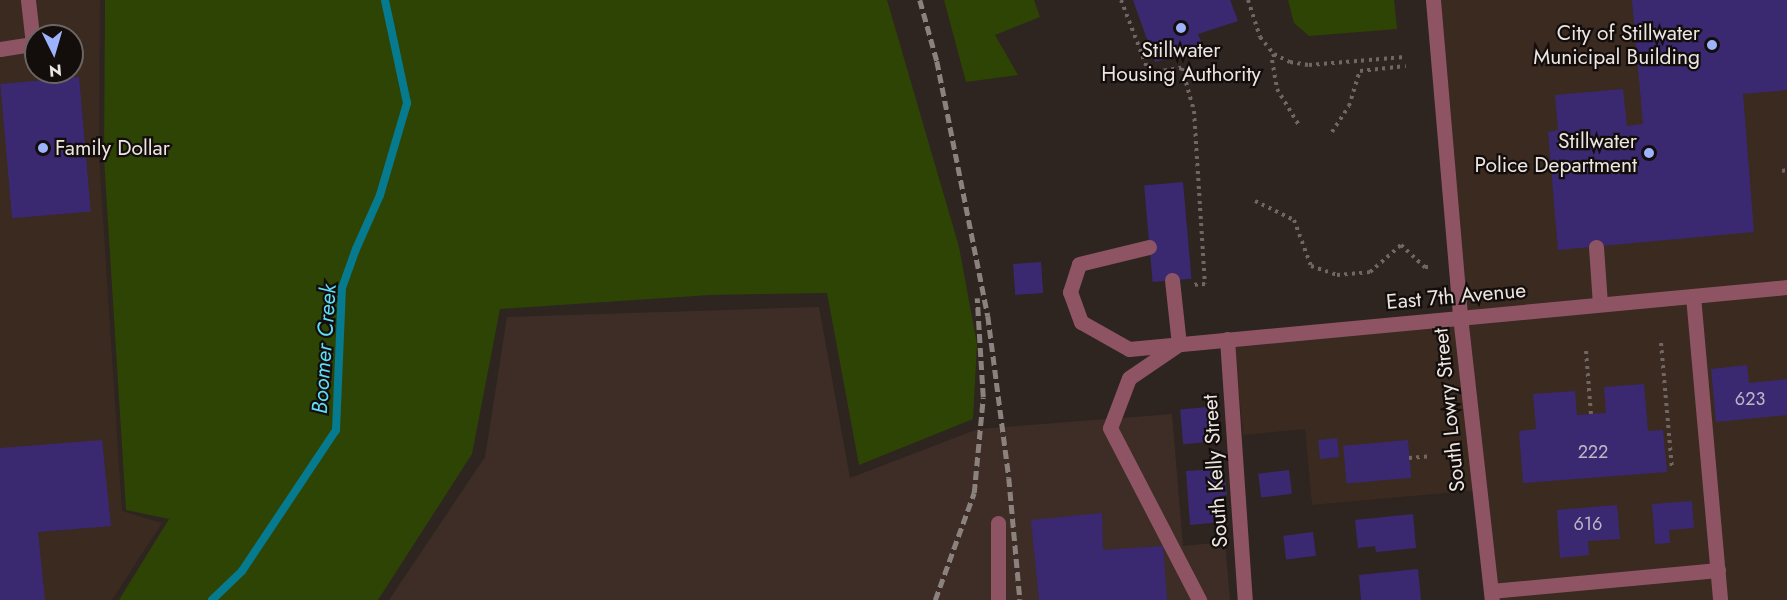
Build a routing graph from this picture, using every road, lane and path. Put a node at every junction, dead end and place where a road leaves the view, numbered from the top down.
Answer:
1 (28, 0) edge
2 (1121, 0) edge
3 (1248, 0) edge
4 (1433, 0) edge
5 (0, 49) edge
6 (1274, 54) junction
7 (1405, 57) dead end
8 (1406, 66) dead end
9 (1300, 127) dead end
10 (1332, 132) dead end
11 (1255, 201) dead end
12 (1149, 247) dead end
13 (1596, 247) dead end
14 (1429, 267) dead end
15 (1172, 284) joint
16 (1787, 287) edge
17 (1693, 296) junction
18 (1600, 304) junction
19 (1460, 316) junction
20 (1227, 339) junction
21 (1179, 344) junction
22 (1661, 344) dead end
23 (1586, 351) dead end
24 (1591, 414) dead end
25 (1430, 456) dead end
26 (1409, 458) dead end
27 (1672, 470) dead end
28 (998, 523) dead end
29 (1718, 570) junction
30 (1491, 596) edge
31 (998, 600) edge
32 (1198, 600) edge
33 (1245, 600) edge
34 (1720, 600) edge

1 - 5 street
2 - 15 path
3 - 6 path
4 - 19 street, South Lowry Street
6 - 7 path
6 - 9 path
8 - 10 path
11 - 14 path
12 - 21 street, East 7th Avenue
13 - 18 street
15 - 21 street
16 - 17 street, East 7th Avenue
17 - 18 street, East 7th Avenue
17 - 29 street
18 - 19 street, East 7th Avenue
19 - 20 street, East 7th Avenue
19 - 30 street, South Lowry Street
20 - 21 street, East 7th Avenue
20 - 33 street, South Kelly Street
21 - 32 street
22 - 27 path
23 - 24 path
25 - 26 path
28 - 31 street
29 - 30 street
29 - 34 street

